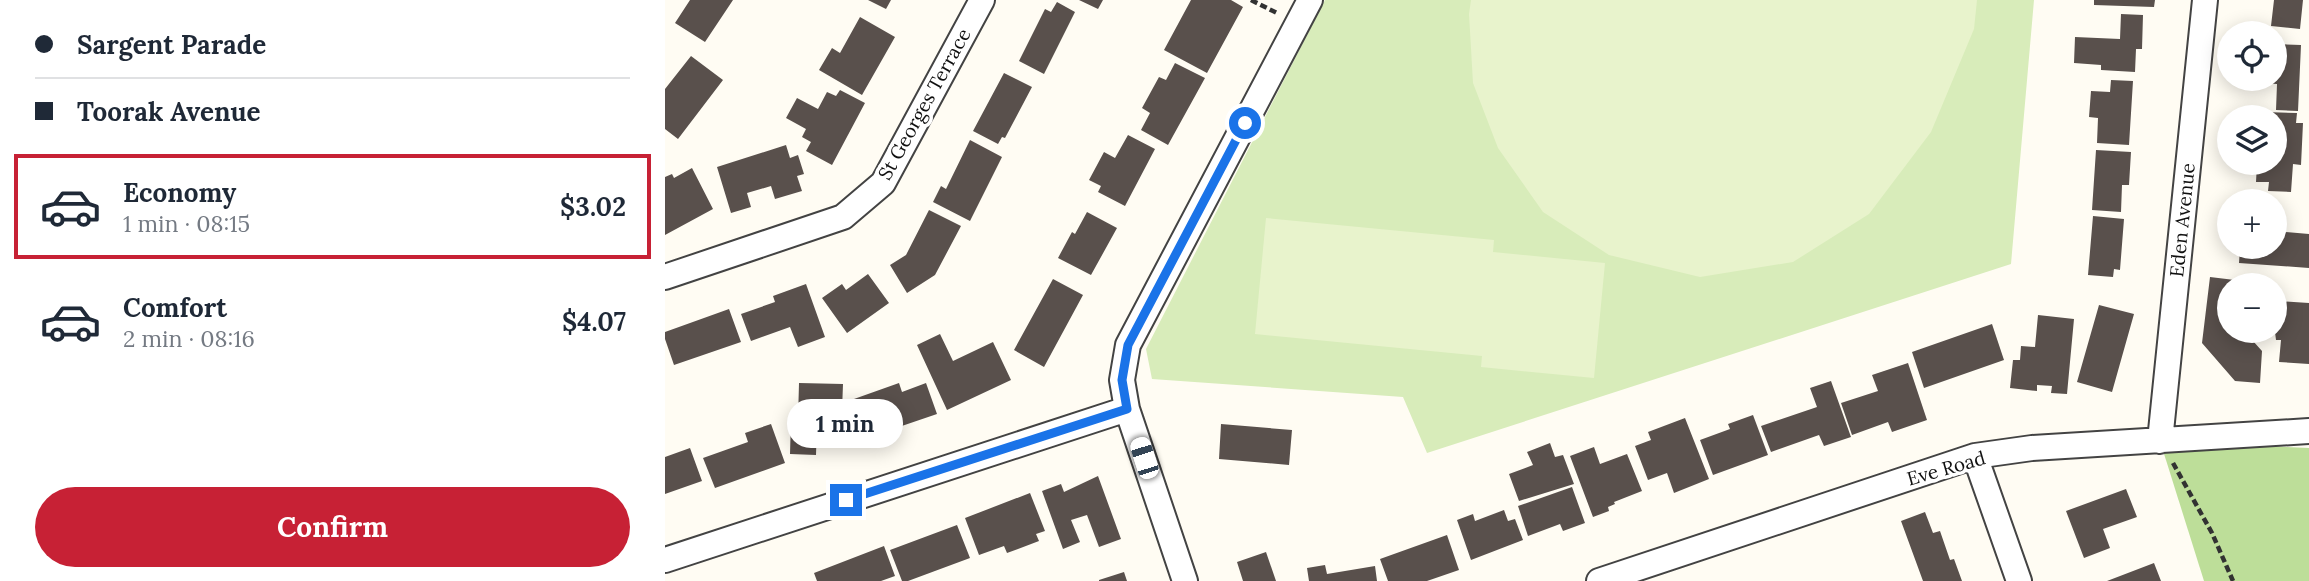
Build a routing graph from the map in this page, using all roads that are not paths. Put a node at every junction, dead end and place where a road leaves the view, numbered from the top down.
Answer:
1 (982, 0) edge
2 (1310, 0) edge
3 (2205, 0) edge
4 (665, 277) edge
5 (1127, 409) junction
6 (2309, 431) edge
7 (2160, 441) junction
8 (1976, 456) junction
9 (665, 559) edge
10 (1185, 581) edge
11 (1599, 581) edge
12 (2019, 581) edge

1 - 4 street, St Georges Terrace
2 - 5 street
3 - 7 street, Eden Avenue
5 - 9 street
5 - 10 street
6 - 7 street, Eve Road
7 - 8 street, Eve Road
8 - 11 street, Eve Road
8 - 12 street

